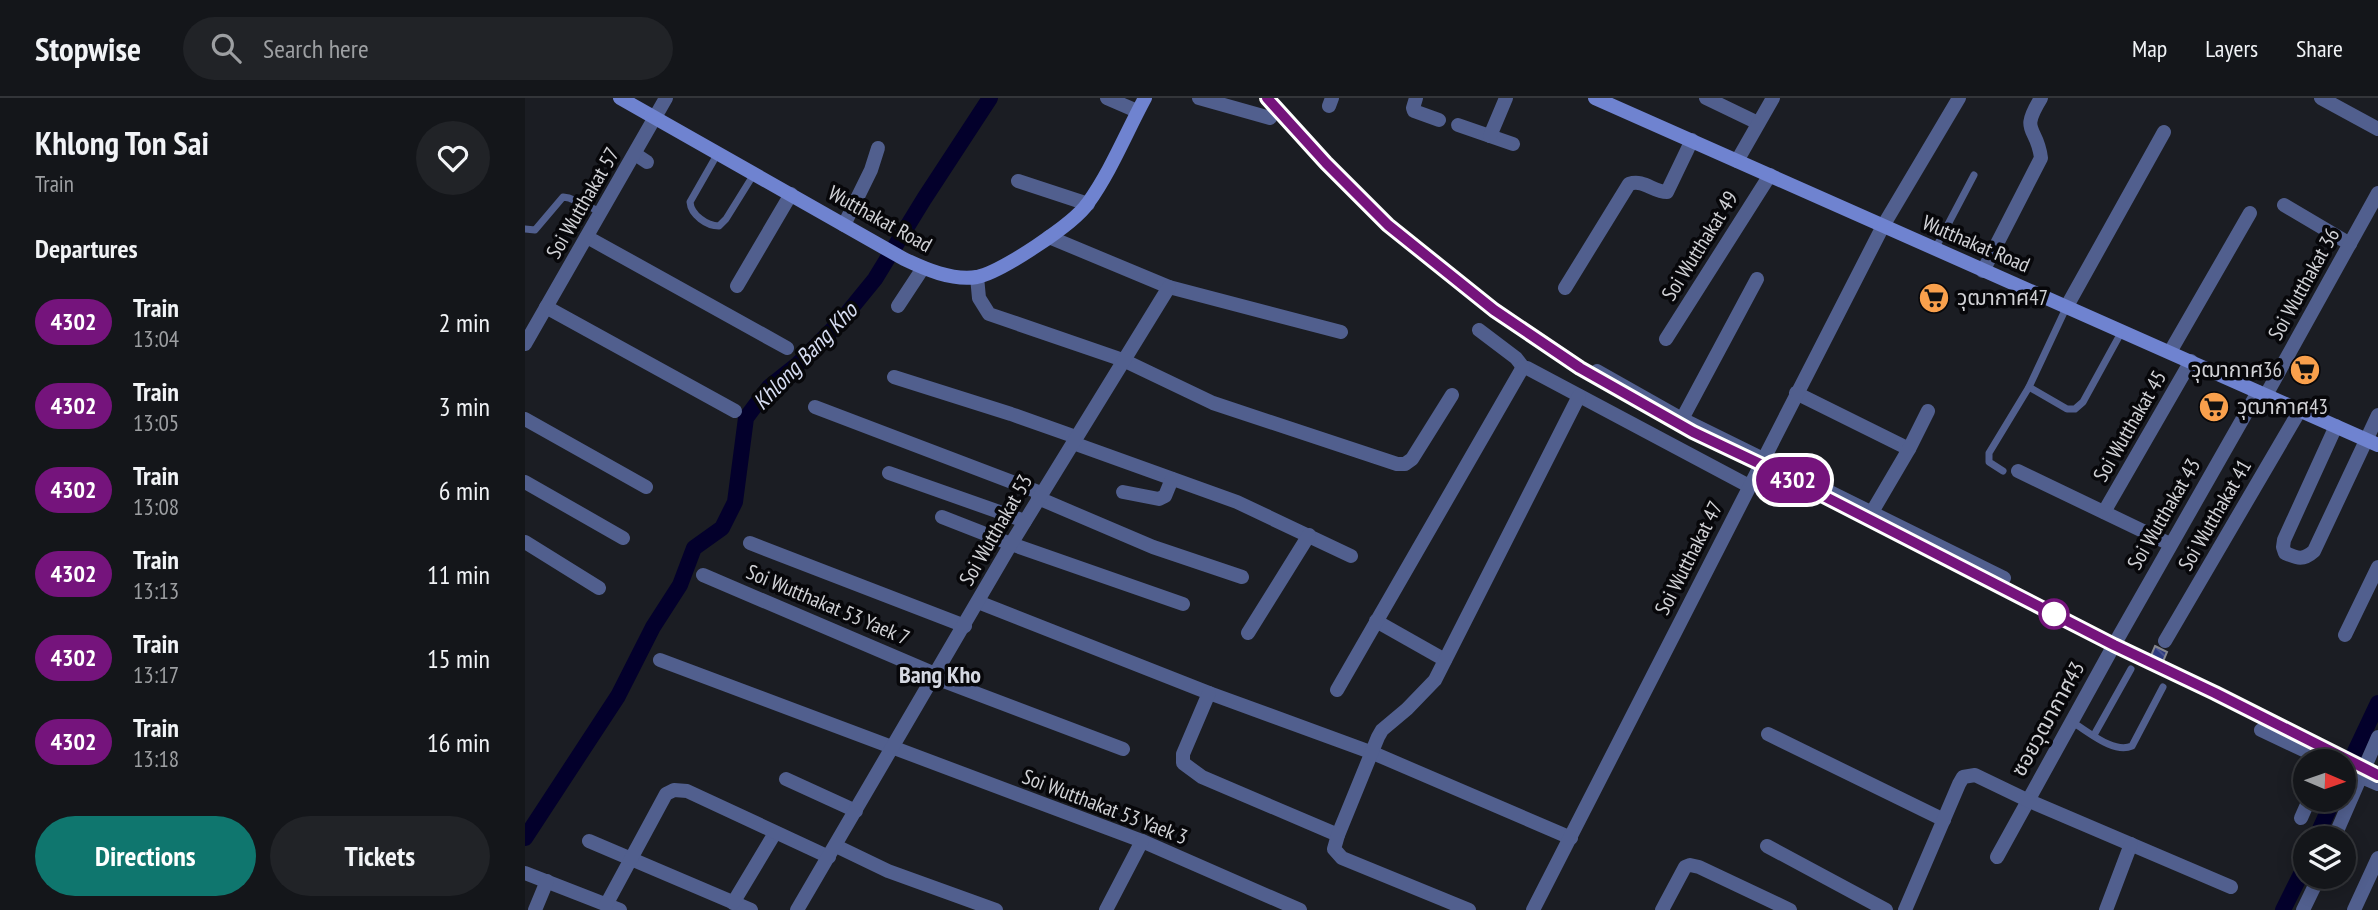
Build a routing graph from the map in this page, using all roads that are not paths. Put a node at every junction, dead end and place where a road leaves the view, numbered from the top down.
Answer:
1 (622, 98) edge
2 (666, 98) edge
3 (1107, 98) edge
4 (1145, 98) edge
5 (1199, 98) edge
6 (1416, 98) edge
7 (1506, 98) edge
8 (1595, 98) edge
9 (1706, 98) edge
10 (1773, 98) edge
11 (1959, 98) edge
12 (2041, 98) edge
13 (2321, 98) edge
14 (1137, 111) junction
15 (1270, 118) dead end
16 (655, 119) junction
17 (1439, 120) dead end
18 (1758, 122) junction
19 (1458, 125) dead end
20 (2378, 129) edge
21 (2164, 132) dead end
22 (1490, 136) junction
23 (1692, 139) junction
24 (1513, 144) dead end
25 (878, 148) dead end
26 (718, 153) junction
27 (1737, 161) junction
28 (755, 173) junction
29 (1770, 175) junction
30 (1974, 175) dead end
31 (1019, 181) dead end
32 (2378, 193) edge
33 (791, 194) junction
34 (1088, 204) junction
35 (2284, 205) dead end
36 (601, 212) junction
37 (2250, 213) dead end
38 (844, 225) junction
39 (1883, 226) junction
40 (525, 229) edge
41 (587, 237) junction
42 (1049, 237) junction
43 (2350, 244) junction
44 (1935, 249) junction
45 (923, 268) junction
46 (1983, 271) junction
47 (977, 276) junction
48 (1757, 279) dead end
49 (737, 286) dead end
50 (1169, 287) junction
51 (1565, 288) dead end
52 (898, 306) dead end
53 (2067, 306) junction
54 (546, 307) junction
55 (1479, 330) dead end
56 (2122, 330) junction
57 (1341, 332) dead end
58 (1666, 339) dead end
59 (525, 344) edge
60 (787, 348) dead end
61 (2170, 352) junction
62 (1123, 360) junction
63 (2191, 361) junction
64 (1523, 368) junction
65 (1597, 371) dead end
66 (894, 377) dead end
67 (2029, 387) junction
68 (1796, 393) junction
69 (2262, 393) junction
70 (1452, 395) dead end
71 (1579, 396) junction
72 (815, 407) dead end
73 (2300, 410) junction
74 (735, 411) dead end
75 (1928, 411) dead end
76 (2378, 415) edge
77 (525, 419) edge
78 (1682, 419) junction
79 (2336, 426) junction
80 (1074, 440) junction
81 (2372, 442) edge
82 (1909, 449) junction
83 (1763, 459) junction
84 (2010, 471) joint
85 (889, 473) dead end
86 (1171, 479) junction
87 (525, 482) edge
88 (1749, 486) junction
89 (646, 487) dead end
90 (1123, 492) dead end
91 (1040, 496) junction
92 (2104, 512) junction
93 (1872, 513) junction
94 (942, 517) dead end
95 (1025, 521) junction
96 (1308, 535) junction
97 (623, 538) dead end
98 (525, 542) edge
99 (750, 543) dead end
100 (1011, 544) junction
101 (2170, 544) junction
102 (1351, 556) dead end
103 (2378, 567) edge
104 (703, 575) dead end
105 (1242, 577) dead end
106 (2004, 578) dead end
107 (599, 588) dead end
108 (978, 602) junction
109 (1182, 604) dead end
110 (1376, 621) junction
111 (965, 626) junction
112 (1248, 633) dead end
113 (2344, 635) dead end
114 (2165, 640) dead end
115 (2106, 658) joint
116 (660, 660) dead end
117 (1445, 660) junction
118 (2131, 669) dead end
119 (934, 676) junction
120 (2163, 687) dead end
121 (1337, 690) dead end
122 (1209, 693) junction
123 (2071, 722) junction
124 (2261, 730) dead end
125 (1768, 734) dead end
126 (2094, 735) junction
127 (2378, 737) edge
128 (892, 748) junction
129 (1123, 749) dead end
130 (2301, 749) edge
131 (1373, 753) junction
132 (2356, 767) edge
133 (2356, 774) edge
134 (786, 779) dead end
135 (2378, 784) edge
136 (2027, 800) junction
137 (856, 811) junction
138 (2304, 812) edge
139 (2301, 818) dead end
140 (1944, 820) junction
141 (775, 833) junction
142 (1338, 835) junction
143 (1571, 838) junction
144 (589, 841) dead end
145 (1142, 841) junction
146 (2131, 844) junction
147 (1767, 846) dead end
148 (832, 852) junction
149 (1997, 857) dead end
150 (631, 858) junction
151 (2378, 858) edge
152 (525, 873) edge
153 (547, 881) junction
154 (2231, 887) dead end
155 (2313, 889) edge
156 (733, 903) junction
157 (1275, 905) edge
158 (613, 907) edge
159 (535, 910) edge
160 (751, 910) edge
161 (797, 910) edge
162 (996, 910) edge
163 (1106, 910) edge
164 (1300, 910) edge
165 (1469, 910) edge
166 (1533, 910) edge
167 (1662, 910) edge
168 (1790, 910) edge
169 (1886, 910) edge
170 (1905, 910) edge
171 (2106, 910) edge
172 (2303, 910) edge
173 (2354, 910) edge

1 - 16 main road, Wutthakat Road
2 - 16 street, Soi Wutthakat 57
3 - 14 street
4 - 14 main road, Wutthakat Road
5 - 15 street
6 - 17 street
7 - 22 street
8 - 23 main road, Wutthakat Road
9 - 18 street
10 - 18 street
11 - 39 street, Soi Wutthakat 47
12 - 46 street
13 - 20 street
14 - 34 main road, Wutthakat Road
16 - 26 main road, Wutthakat Road
16 - 36 street, Soi Wutthakat 57
18 - 27 street
19 - 22 street
21 - 53 street
22 - 24 street
23 - 27 main road, Wutthakat Road
23 - 51 street
25 - 38 street
26 - 28 main road, Wutthakat Road
26 - 28 lane
27 - 29 main road, Wutthakat Road
28 - 33 main road, Wutthakat Road
29 - 39 main road, Wutthakat Road
29 - 58 street, Soi Wutthakat 49
30 - 44 lane
31 - 34 street
32 - 43 street, Soi Wutthakat 36
33 - 38 main road, Wutthakat Road
33 - 49 street
34 - 42 main road, Wutthakat Road
35 - 43 street
36 - 40 lane
36 - 41 street, Soi Wutthakat 57
37 - 61 street
38 - 45 main road, Wutthakat Road
39 - 44 main road, Wutthakat Road
39 - 68 street, Soi Wutthakat 47
41 - 54 street, Soi Wutthakat 57
41 - 60 street
42 - 47 main road, Wutthakat Road
42 - 50 street
43 - 69 street, Soi Wutthakat 36
44 - 46 main road, Wutthakat Road
45 - 47 main road, Wutthakat Road
45 - 52 street
46 - 53 main road, Wutthakat Road
47 - 62 street
48 - 78 street
50 - 57 street
50 - 62 street, Soi Wutthakat 53
53 - 56 main road, Wutthakat Road
53 - 67 lane
54 - 59 street, Soi Wutthakat 57
54 - 74 street
55 - 64 street
56 - 61 main road, Wutthakat Road
56 - 67 lane
61 - 63 main road, Wutthakat Road
62 - 70 street
62 - 80 street, Soi Wutthakat 53
63 - 69 main road, Wutthakat Road
63 - 92 street, Soi Wutthakat 45
64 - 71 street
64 - 110 street
65 - 78 street
66 - 80 street
67 - 84 lane
68 - 82 street
68 - 83 street, Soi Wutthakat 47
69 - 73 main road, Wutthakat Road
69 - 101 street, Soi Wutthakat 43
71 - 88 street
71 - 117 street
72 - 91 street
73 - 79 main road, Wutthakat Road
73 - 114 street, Soi Wutthakat 41
75 - 82 street
76 - 81 street
77 - 89 street
78 - 83 street
79 - 81 main road, Wutthakat Road
79 - 81 street
80 - 86 street
80 - 91 street, Soi Wutthakat 53
82 - 93 street
83 - 88 street, Soi Wutthakat 47
83 - 93 street
84 - 92 street
85 - 95 street
86 - 90 street
86 - 96 street
87 - 97 street
88 - 143 street, Soi Wutthakat 47
91 - 95 street, Soi Wutthakat 53
91 - 105 street
92 - 101 street
93 - 106 street
94 - 100 street
95 - 100 street, Soi Wutthakat 53
96 - 102 street
96 - 112 street
98 - 107 street
99 - 111 street
100 - 108 street, Soi Wutthakat 53
100 - 109 street
101 - 115 street, Soi Wutthakat 43
103 - 113 street
104 - 119 street, Soi Wutthakat 53 Yaek 7
108 - 111 street, Soi Wutthakat 53
108 - 122 street
110 - 117 street
110 - 121 street
111 - 119 street, Soi Wutthakat 53
115 - 123 street, ซอยวุฒากาศ43
116 - 128 street, Soi Wutthakat 53 Yaek 3
117 - 131 street
118 - 126 lane
119 - 128 street, Soi Wutthakat 53
119 - 129 street, Soi Wutthakat 53 Yaek 7
120 - 126 lane
122 - 131 street
122 - 142 street
123 - 126 lane
123 - 136 street, ซอยวุฒากาศ43
124 - 130 street
125 - 140 street
127 - 132 street
128 - 137 street, Soi Wutthakat 53
128 - 145 street, Soi Wutthakat 53 Yaek 3
131 - 142 street
131 - 143 street
133 - 135 street
134 - 137 street
136 - 140 street, ซอยวุฒากาศ43
136 - 146 street, ซอยวุฒากาศ43
136 - 149 street
137 - 148 street, Soi Wutthakat 53
138 - 139 street
140 - 170 street, ซอยวุฒากาศ43
141 - 148 street
141 - 150 street
141 - 156 street
142 - 165 street
143 - 166 street, Soi Wutthakat 47
144 - 150 street
145 - 157 street, Soi Wutthakat 53 Yaek 3
145 - 163 street
146 - 154 street, ซอยวุฒากาศ43
146 - 171 street
147 - 169 street
148 - 161 street, Soi Wutthakat 53
148 - 162 street
150 - 156 street
150 - 158 street
151 - 173 street
152 - 153 street
153 - 158 street
153 - 159 street
155 - 172 street
156 - 160 street
157 - 164 street, Soi Wutthakat 53 Yaek 3
167 - 168 street

